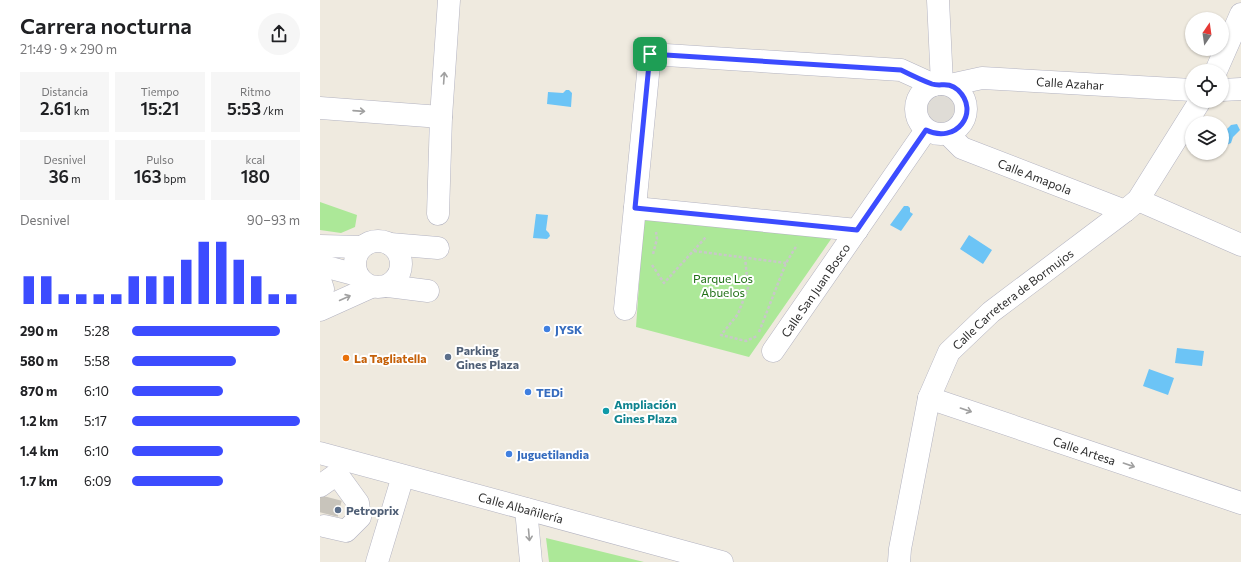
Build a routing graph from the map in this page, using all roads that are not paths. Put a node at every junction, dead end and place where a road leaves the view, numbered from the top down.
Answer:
1 (449, 0) edge
2 (938, 0) edge
3 (1241, 14) edge
4 (1219, 64) edge
5 (942, 85) junction
6 (1241, 89) edge
7 (1185, 90) edge
8 (1229, 90) edge
9 (320, 108) edge
10 (1195, 108) edge
11 (441, 117) junction
12 (926, 130) junction
13 (948, 134) junction
14 (1132, 205) junction
15 (635, 208) junction
16 (438, 214) dead end
17 (857, 230) junction
18 (390, 244) junction
19 (1241, 245) edge
20 (320, 246) edge
21 (362, 247) junction
22 (438, 248) dead end
23 (320, 265) edge
24 (320, 280) edge
25 (372, 283) junction
26 (428, 291) dead end
27 (320, 298) edge
28 (625, 309) dead end
29 (320, 310) edge
30 (773, 351) dead end
31 (929, 398) junction
32 (320, 453) edge
33 (403, 476) junction
34 (329, 498) edge
35 (1241, 503) edge
36 (526, 509) junction
37 (377, 562) edge
38 (531, 562) edge
39 (722, 562) edge
40 (899, 562) edge

11 -> 1 street
2 - 5 street
3 - 4 street
5 - 7 street, Calle Azahar
5 - 12 street
5 - 13 street
5 - 15 street
6 - 8 street
9 -> 11 street
10 - 14 street, Calle Carretera de Bormujos
11 - 16 street
12 - 13 street
12 - 17 street, Calle San Juan Bosco
13 - 14 street, Calle Amapola
14 - 19 street, Calle Amapola
14 - 31 street, Calle Carretera de Bormujos
15 - 17 street
15 - 28 street
17 - 30 street, Calle San Juan Bosco
18 - 21 street
18 - 22 street
18 - 25 street
20 - 21 street
21 - 25 street
23 - 25 street
24 - 27 street
25 - 26 street
29 -> 25 street
31 -> 35 street, Calle Artesa
31 - 40 street, Calle Carretera de Bormujos
32 - 34 street, Calle Albañilería
33 - 34 street, Calle Albañilería
33 - 36 street, Calle Albañilería
33 - 37 street
36 -> 38 street
36 - 39 street, Calle Albañilería

